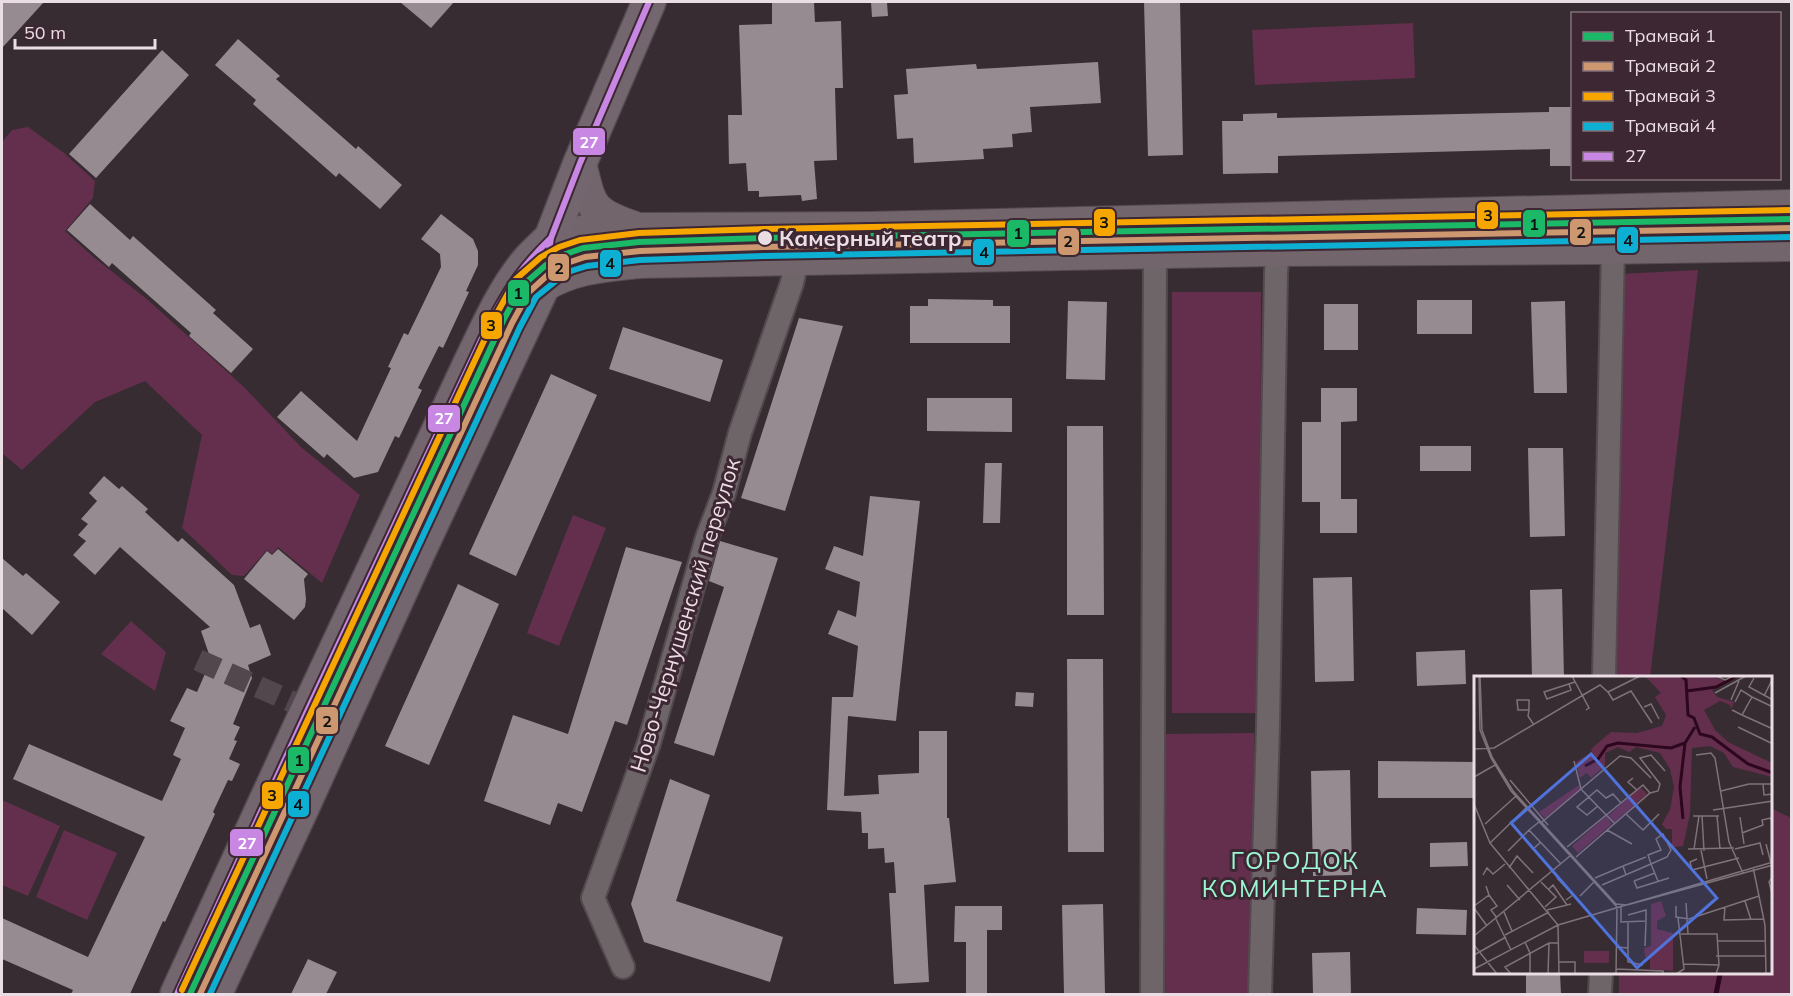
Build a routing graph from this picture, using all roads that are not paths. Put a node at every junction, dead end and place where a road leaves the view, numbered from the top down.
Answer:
1 (650, 2) edge
2 (580, 163) junction
3 (1791, 206) edge
4 (1612, 209) junction
5 (640, 229) junction
6 (563, 235) junction
7 (1791, 245) edge
8 (1613, 248) junction
9 (1278, 250) junction
10 (1155, 253) junction
11 (797, 260) junction
12 (585, 268) junction
13 (543, 286) junction
14 (1604, 676) edge
15 (308, 709) junction
16 (326, 754) junction
17 (623, 968) dead end
18 (1600, 975) edge
19 (177, 994) edge
20 (215, 994) edge
21 (1152, 994) edge
22 (1260, 994) edge
23 (1600, 994) edge

1 - 2 main road
2 - 5 main road
2 - 6 main road
3 - 4 main road
4 - 5 main road
4 - 8 street
5 - 6 main road
6 - 12 main road
6 - 13 main road
6 - 15 main road
7 - 8 main road
8 - 9 main road
8 - 14 street
9 - 10 main road
9 - 22 street
10 - 11 main road
10 - 21 street
11 - 12 main road
11 - 17 street, Ново-Чернушенский переулок
12 - 13 main road
13 - 16 main road
15 - 16 street
15 - 19 main road
16 - 20 main road
18 - 23 street

